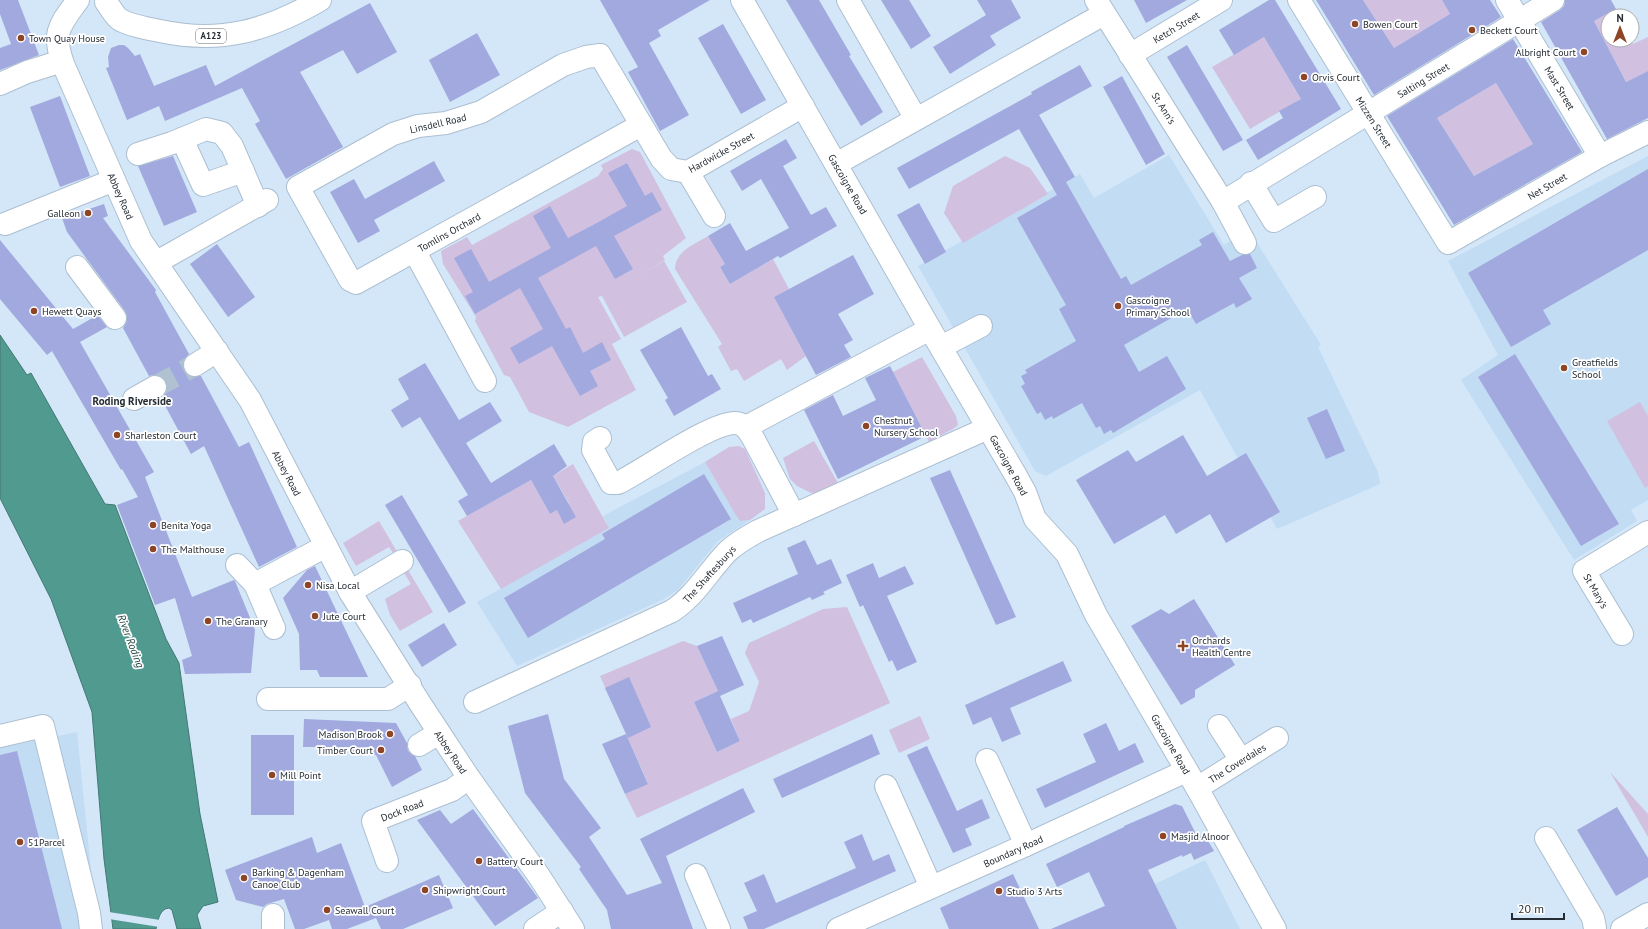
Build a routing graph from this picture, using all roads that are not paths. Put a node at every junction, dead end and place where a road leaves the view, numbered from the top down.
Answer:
1 (78, 0) edge
2 (292, 0) edge
3 (320, 0) edge
4 (742, 0) edge
5 (848, 0) edge
6 (1221, 0) edge
7 (1299, 0) edge
8 (1507, 0) edge
9 (1553, 0) edge
10 (103, 1) edge
11 (1100, 7) edge
12 (1520, 21) junction
13 (600, 54) joint
14 (1130, 55) junction
15 (62, 61) junction
16 (0, 84) edge
17 (803, 106) junction
18 (1369, 114) junction
19 (916, 119) junction
20 (641, 125) junction
21 (1648, 132) edge
22 (182, 139) junction
23 (138, 154) dead end
24 (1600, 156) junction
25 (836, 164) junction
26 (243, 171) junction
27 (688, 172) junction
28 (114, 180) junction
29 (1251, 183) junction
30 (298, 187) joint
31 (1315, 197) dead end
32 (1223, 202) junction
33 (714, 216) dead end
34 (5, 224) dead end
35 (1245, 243) dead end
36 (1448, 243) joint
37 (415, 252) junction
38 (157, 262) junction
39 (77, 267) dead end
40 (115, 318) dead end
41 (981, 326) dead end
42 (935, 338) junction
43 (217, 351) junction
44 (195, 365) tunnel mouth
45 (485, 381) dead end
46 (155, 387) tunnel mouth
47 (134, 399) dead end
48 (746, 427) junction
49 (988, 428) junction
50 (600, 438) dead end
51 (794, 515) junction
52 (1648, 532) edge
53 (326, 546) junction
54 (402, 561) dead end
55 (237, 565) dead end
56 (255, 584) junction
57 (350, 592) junction
58 (274, 628) dead end
59 (1622, 634) dead end
60 (410, 685) junction
61 (268, 699) dead end
62 (474, 702) dead end
63 (1219, 726) dead end
64 (439, 733) junction
65 (0, 736) edge
66 (1277, 738) dead end
67 (420, 744) dead end
68 (987, 760) dead end
69 (1241, 760) junction
70 (469, 778) junction
71 (1192, 780) junction
72 (886, 786) dead end
73 (1546, 838) dead end
74 (1026, 845) junction
75 (387, 861) dead end
76 (696, 875) dead end
77 (931, 887) junction
78 (562, 911) junction
79 (1648, 914) edge
80 (92, 929) edge
81 (535, 929) edge
82 (573, 929) edge
83 (719, 929) edge
84 (838, 929) edge
85 (1275, 929) edge
86 (1594, 929) edge
87 (1617, 929) edge
88 (1622, 929) edge

1 - 15 street, Abbey Road
2 - 10 street, A123
3 - 10 street, A123
4 - 17 street, Gascoigne Road
5 - 19 street
6 - 14 street, Ketch Street
7 - 18 street, Mizzen Street
8 - 12 street, Mast Street
9 - 12 street, Salting Street
11 - 14 street, St. Ann's
11 - 19 street, St. Ann's
12 - 18 street, Salting Street
12 - 24 street, Mast Street
13 - 20 street, Hardwicke Street
13 - 30 street, Linsdell Road
14 - 32 street, St. Ann's
15 - 16 street
15 - 28 street, Abbey Road
17 - 25 street, Gascoigne Road
17 - 27 street, Hardwicke Street
18 - 29 street, Salting Street
18 - 36 street, Mizzen Street
19 - 25 street, St. Ann's
20 - 27 street, Hardwicke Street
20 - 37 street, Tomlins Orchard
21 - 24 street, Net Street
22 - 23 street
22 - 26 street
22 - 26 street
24 - 36 street, Net Street
25 - 42 street, Gascoigne Road
26 - 38 street
27 - 33 street
28 - 34 street
28 - 38 street, Abbey Road
29 - 31 street
29 - 32 street
30 - 37 street, Tomlins Orchard
32 - 35 street, St. Ann's
37 - 45 street
38 - 43 street, Abbey Road
39 - 40 street
41 - 42 street
42 - 48 street
42 - 49 street, Gascoigne Road
43 - 44 street
43 - 53 street, Abbey Road
46 - 47 street
48 - 50 street
48 - 51 street
49 - 51 street, The Shaftesburys
49 - 71 street, Gascoigne Road
51 - 62 street, The Shaftesburys
52 - 59 street, St Mary's
53 - 56 street
53 - 57 street, Abbey Road
54 - 57 street
55 - 56 street
56 - 58 street
57 - 60 street, Abbey Road
60 - 61 street
60 - 64 street, Abbey Road
63 - 69 street
64 - 67 street
64 - 70 street, Abbey Road
65 - 80 street
66 - 69 street, The Coverdales
68 - 74 street
69 - 71 street, The Coverdales
70 - 75 street, Dock Road
70 - 78 street, Abbey Road
71 - 74 street, Boundary Road
71 - 85 street, Gascoigne Road
72 - 77 street
73 - 86 street
74 - 77 street, Boundary Road
76 - 83 street
77 - 84 street, Boundary Road
78 - 81 street
78 - 82 street, Abbey Road
79 - 88 street
86 - 87 street

